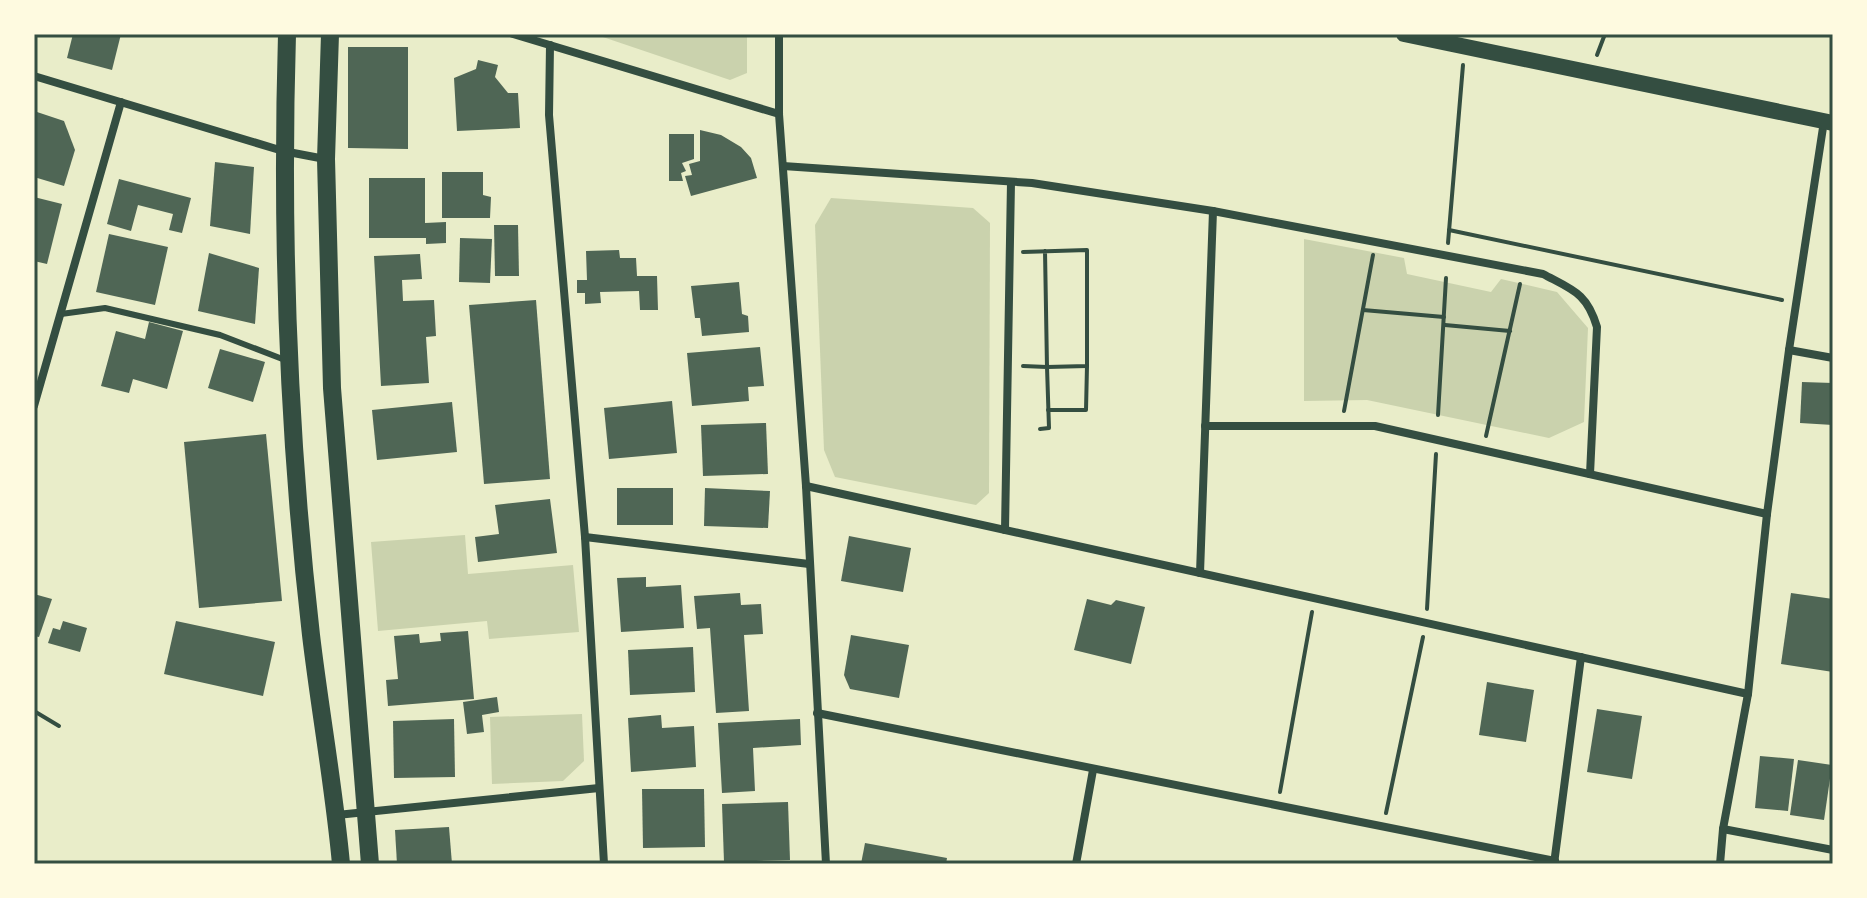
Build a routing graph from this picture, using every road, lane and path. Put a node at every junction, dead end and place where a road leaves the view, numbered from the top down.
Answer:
1 (287, 34) edge
2 (330, 34) edge
3 (513, 34) edge
4 (779, 34) edge
5 (1404, 34) edge
6 (550, 45) junction
7 (1464, 46) junction
8 (34, 76) edge
9 (121, 102) junction
10 (779, 114) junction
11 (1828, 122) edge
12 (283, 151) junction
13 (326, 159) junction
14 (783, 166) junction
15 (1011, 182) junction
16 (1213, 211) junction
17 (1449, 230) junction
18 (1377, 242) junction
19 (1045, 251) junction
20 (1020, 252) dead end
21 (1447, 256) junction
22 (1523, 270) junction
23 (1446, 278) dead end
24 (1796, 303) junction
25 (1363, 310) junction
26 (61, 314) junction
27 (1444, 317) junction
28 (1444, 325) junction
29 (1510, 331) junction
30 (1789, 350) junction
31 (1833, 358) edge
32 (288, 362) junction
33 (1023, 366) dead end
34 (1087, 366) junction
35 (1047, 367) junction
36 (34, 406) edge
37 (1048, 410) junction
38 (1438, 415) dead end
39 (1205, 426) junction
40 (1342, 426) junction
41 (1040, 429) dead end
42 (1437, 440) junction
43 (1483, 450) junction
44 (1590, 474) junction
45 (806, 486) junction
46 (1767, 514) junction
47 (1005, 530) junction
48 (585, 537) junction
49 (809, 564) junction
50 (1200, 573) junction
51 (1315, 598) junction
52 (1426, 623) junction
53 (1581, 657) junction
54 (1748, 694) junction
55 (34, 711) edge
56 (817, 713) junction
57 (59, 726) dead end
58 (1093, 770) junction
59 (599, 788) junction
60 (1277, 806) junction
61 (366, 812) junction
62 (336, 815) junction
63 (1383, 827) junction
64 (1723, 829) junction
65 (1833, 850) edge
66 (1554, 863) edge
67 (341, 864) edge
68 (370, 864) edge
69 (604, 864) edge
70 (826, 864) edge
71 (1076, 864) edge
72 (1720, 864) edge

1 - 12 main road
2 - 13 main road
3 - 6 street
4 - 10 street
5 - 7 main road
6 - 10 street
6 - 48 street
7 - 11 main road
7 - 17 path
8 - 9 street
9 - 12 street
9 - 26 street
10 - 14 street
11 - 24 street
12 - 13 street
12 - 32 main road
13 - 61 main road
14 - 15 street
14 - 45 street
15 - 16 street
15 - 47 street
16 - 18 street
16 - 39 street
17 - 21 path
17 - 24 path
18 - 21 street
18 - 25 path
19 - 20 path
19 - 34 path
19 - 35 path
21 - 22 street
22 - 29 path
22 - 44 street
23 - 27 path
24 - 30 street
25 - 27 path
25 - 40 path
26 - 32 lane
26 - 36 street
27 - 28 path
28 - 29 path
28 - 38 path
29 - 43 path
30 - 31 street
30 - 46 street
32 - 62 main road
33 - 35 path
34 - 35 path
34 - 37 path
35 - 37 path
37 - 41 path
39 - 40 street
39 - 50 street
40 - 42 street
42 - 43 street
42 - 52 path
43 - 44 street
44 - 46 street
45 - 47 street
45 - 49 street
46 - 54 street
47 - 50 street
48 - 49 street
48 - 59 street
49 - 56 street
50 - 51 street
51 - 52 street
51 - 60 path
52 - 53 street
52 - 63 path
53 - 54 street
53 - 66 street
54 - 64 street
55 - 57 path
56 - 58 street
56 - 70 street
58 - 60 street
58 - 71 street
59 - 61 street
59 - 69 street
60 - 63 street
61 - 62 street
61 - 68 main road
62 - 67 main road
63 - 66 street
64 - 65 street
64 - 72 street

